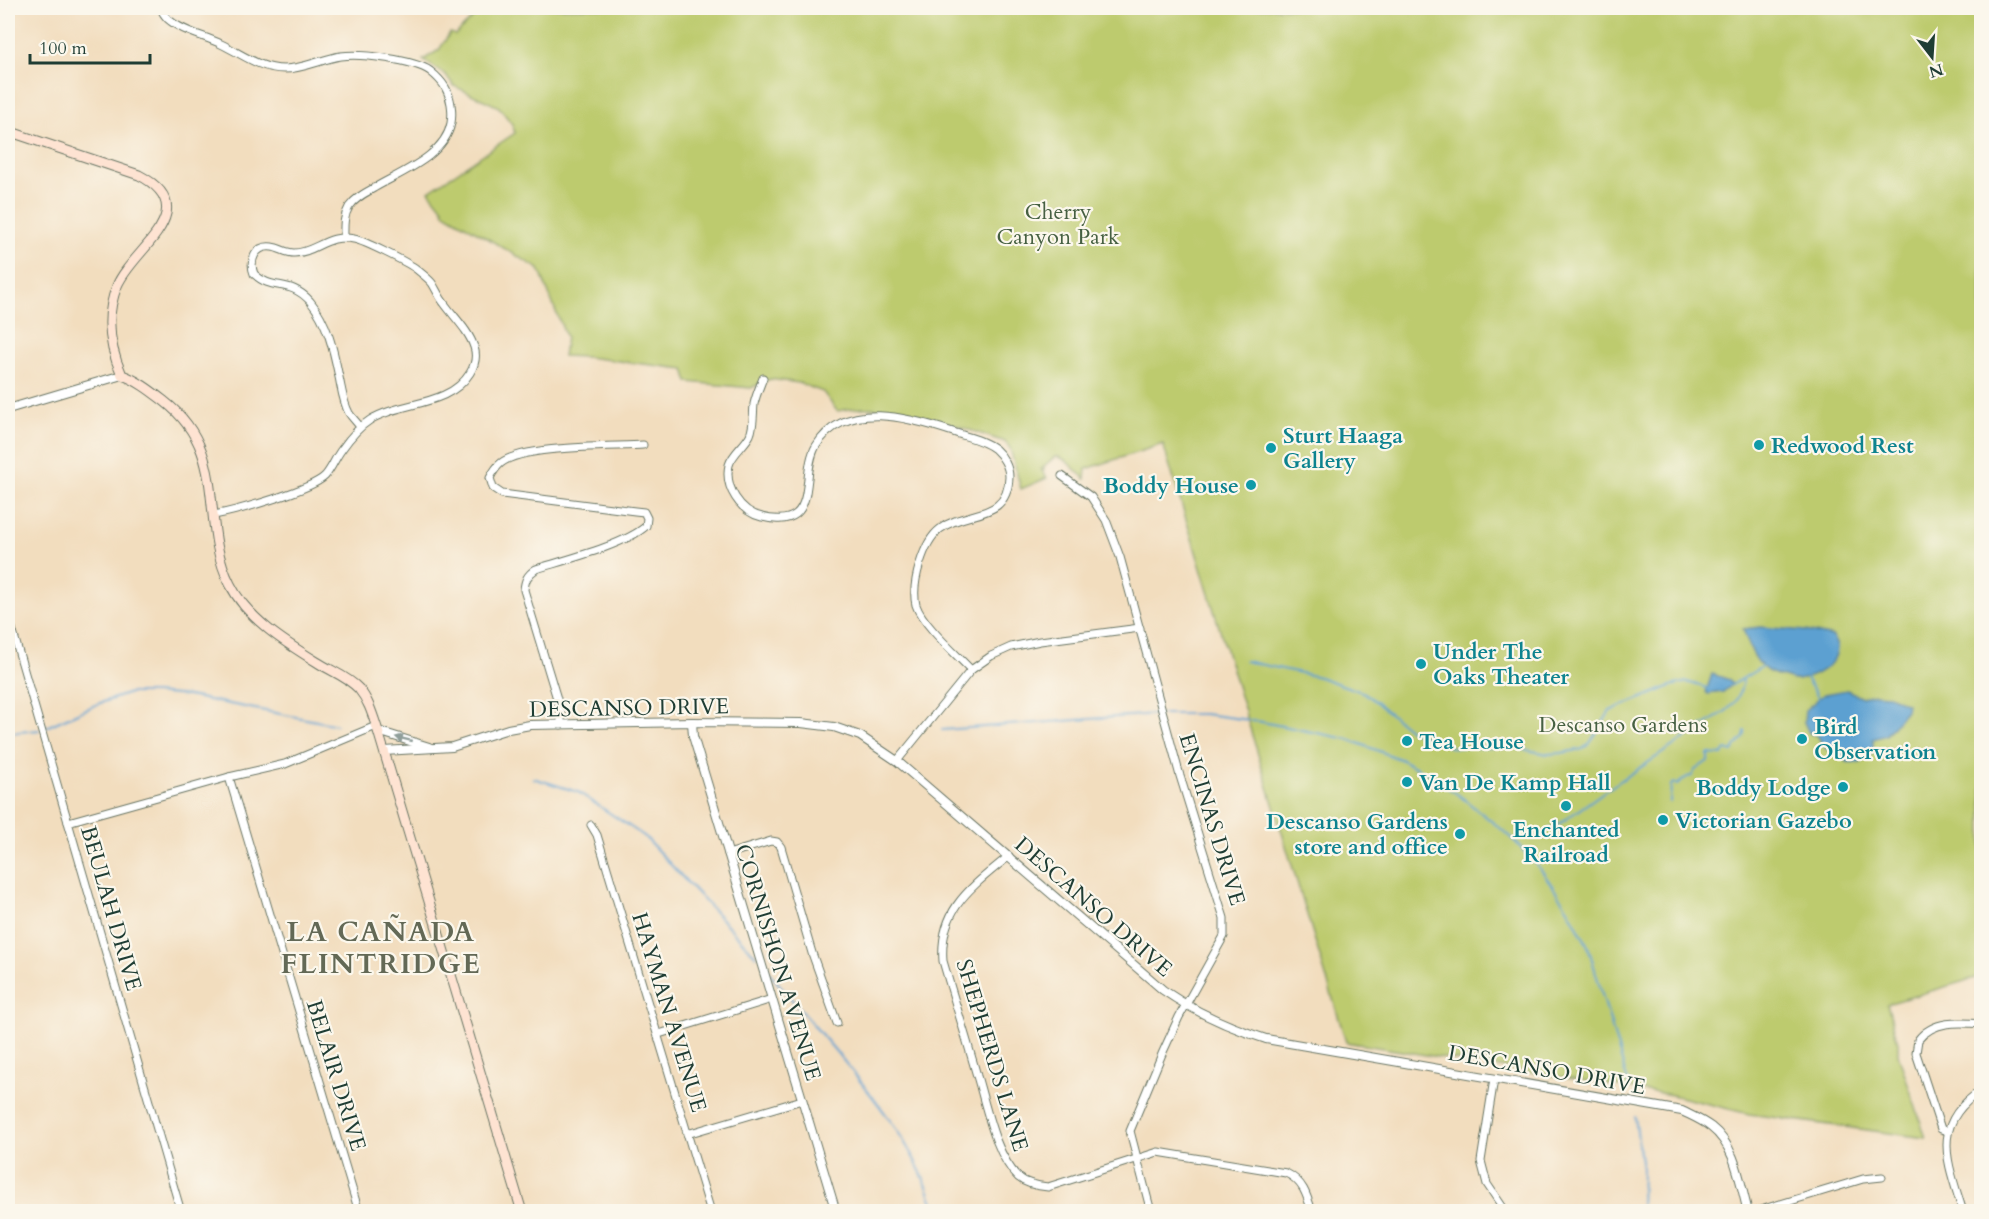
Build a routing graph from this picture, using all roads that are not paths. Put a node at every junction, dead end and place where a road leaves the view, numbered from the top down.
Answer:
1 (161, 8) edge
2 (8, 131) edge
3 (344, 238) junction
4 (122, 375) junction
5 (763, 378) dead end
6 (8, 410) edge
7 (360, 427) junction
8 (643, 445) dead end
9 (1062, 476) dead end
10 (214, 515) junction
11 (8, 615) edge
12 (1140, 628) junction
13 (971, 670) junction
14 (692, 722) junction
15 (561, 725) junction
16 (377, 728) junction
17 (430, 747) junction
18 (384, 751) junction
19 (897, 760) junction
20 (229, 777) junction
21 (68, 822) junction
22 (591, 825) dead end
23 (728, 854) junction
24 (1009, 856) junction
25 (772, 999) junction
26 (1185, 1005) junction
27 (837, 1023) dead end
28 (1982, 1024) edge
29 (659, 1034) junction
30 (1494, 1079) junction
31 (1982, 1090) edge
32 (802, 1100) junction
33 (1947, 1131) junction
34 (687, 1134) junction
35 (1136, 1159) junction
36 (1882, 1177) dead end
37 (181, 1212) edge
38 (358, 1212) edge
39 (522, 1212) edge
40 (711, 1212) edge
41 (836, 1212) edge
42 (1151, 1212) edge
43 (1312, 1212) edge
44 (1506, 1212) edge
45 (1748, 1212) edge
46 (1754, 1212) edge
47 (1964, 1212) edge

1 - 3 street
2 - 4 main road
3 - 7 street
3 - 7 street
4 - 6 street
4 - 10 main road
5 - 13 street
7 - 10 street
8 - 15 street
9 - 12 street, ENCINAS DRIVE
10 - 16 main road
11 - 21 street, BEULAH DRIVE
12 - 13 street
12 - 26 street, ENCINAS DRIVE
13 - 19 street
14 - 15 street, DESCANSO DRIVE
14 - 19 street, DESCANSO DRIVE
14 - 23 street, CORNISHON AVENUE
15 - 17 street, DESCANSO DRIVE
17 -> 16 street
16 - 18 main road
16 - 20 street
17 - 18 street, DESCANSO DRIVE
18 - 39 main road
19 - 24 street, DESCANSO DRIVE
20 - 21 street
20 - 38 street, BELAIR DRIVE
21 - 37 street, BEULAH DRIVE
22 - 29 street, HAYMAN AVENUE
23 - 25 street, CORNISHON AVENUE
23 - 27 street
24 - 26 street, DESCANSO DRIVE
24 - 35 street, SHEPHERDS LANE
25 - 29 street
25 - 32 street, CORNISHON AVENUE
26 - 30 street, DESCANSO DRIVE
26 - 35 street, ENCINAS DRIVE
28 - 33 street
29 - 34 street, HAYMAN AVENUE
30 - 44 street
30 - 45 street, DESCANSO DRIVE
31 - 33 street
32 - 34 street
32 - 41 street, CORNISHON AVENUE
33 - 47 street
34 - 40 street, HAYMAN AVENUE
35 - 42 street, ENCINAS DRIVE
35 - 43 street, SHEPHERDS LANE
36 - 46 street

